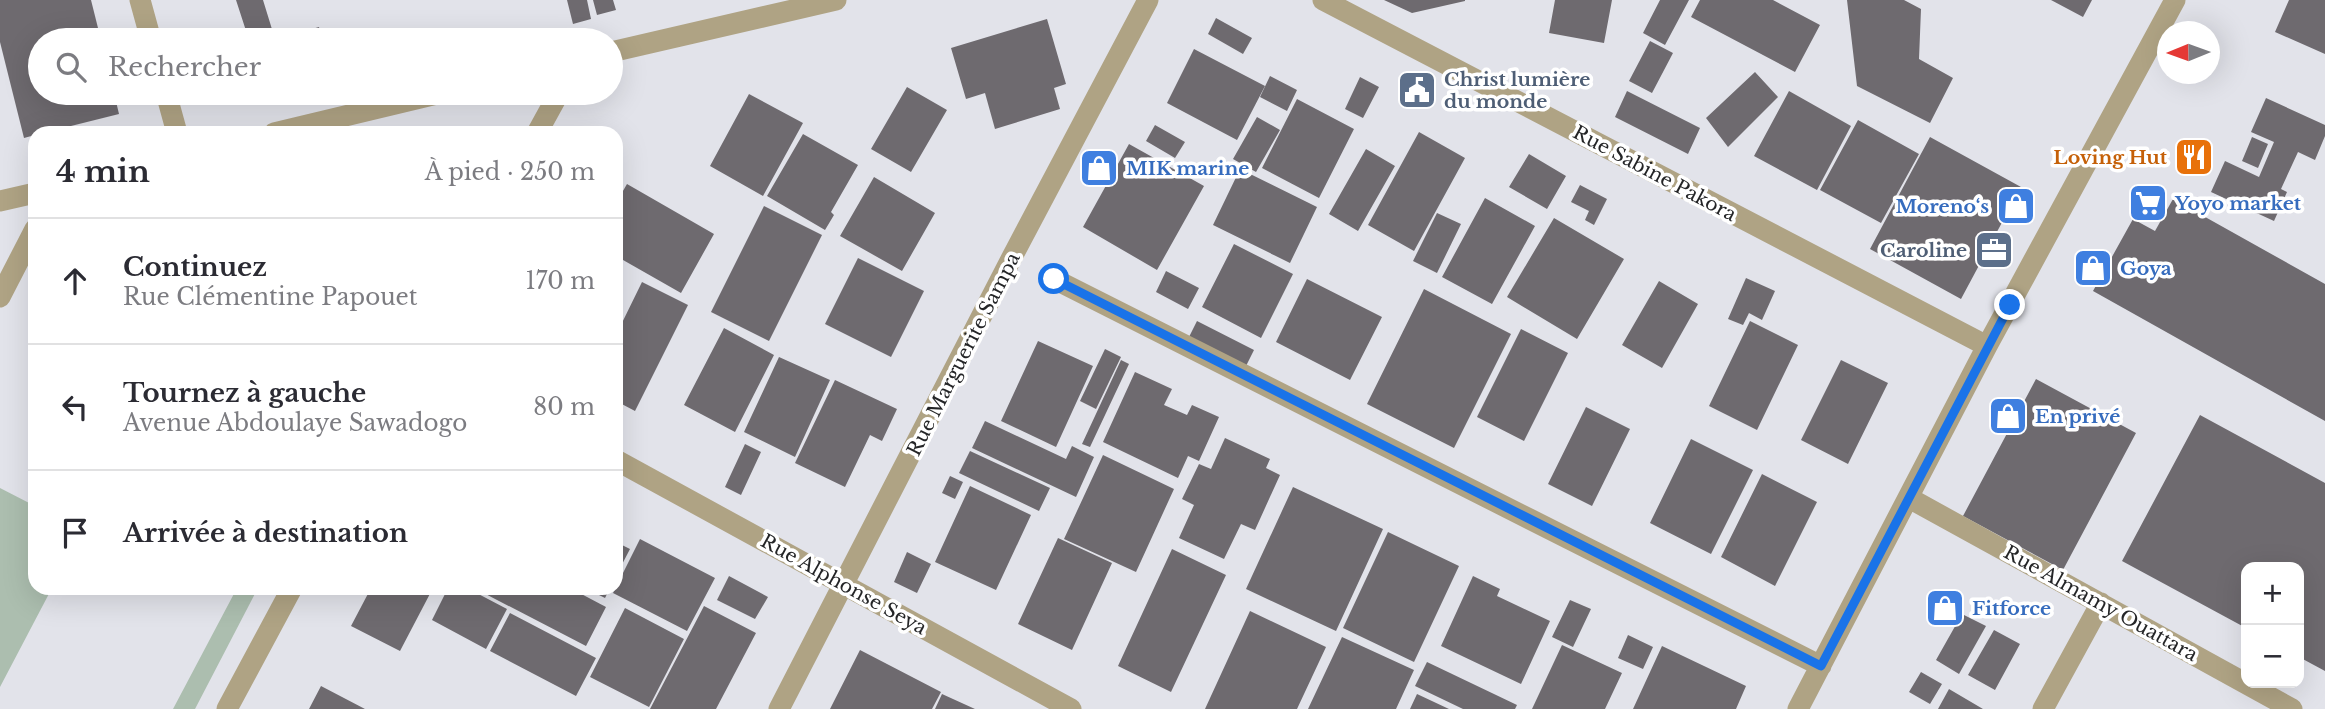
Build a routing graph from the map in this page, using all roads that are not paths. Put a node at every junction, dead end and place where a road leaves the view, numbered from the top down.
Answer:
1 (140, 0) edge
2 (836, 0) edge
3 (1148, 0) edge
4 (1323, 0) edge
5 (2175, 0) edge
6 (148, 28) edge
7 (623, 49) edge
8 (169, 105) edge
9 (391, 105) edge
10 (552, 105) edge
11 (175, 126) edge
12 (303, 126) edge
13 (541, 126) edge
14 (28, 195) edge
15 (0, 201) edge
16 (28, 243) edge
17 (1054, 279) dead end
18 (0, 297) edge
19 (1987, 346) junction
20 (623, 464) edge
21 (1909, 498) junction
22 (844, 584) junction
23 (288, 595) edge
24 (2101, 603) junction
25 (1821, 666) junction
26 (227, 709) edge
27 (779, 709) edge
28 (1071, 709) edge
29 (1798, 709) edge
30 (2043, 709) edge
31 (2292, 709) edge

1 - 6 street
2 - 7 street
3 - 22 street, Rue Marguerite Sampa
4 - 19 street, Rue Sabine Pakora
5 - 19 street
8 - 11 street
9 - 12 street
10 - 13 street
14 - 15 street
16 - 18 street
17 - 25 street
19 - 21 street
20 - 22 street, Rue Alphonse Seya
21 - 24 street, Rue Almamy Ouattara
21 - 25 street
22 - 27 street, Rue Marguerite Sampa
22 - 28 street, Rue Alphonse Seya
23 - 26 street
24 - 30 street
24 - 31 street, Rue Almamy Ouattara
25 - 29 street

